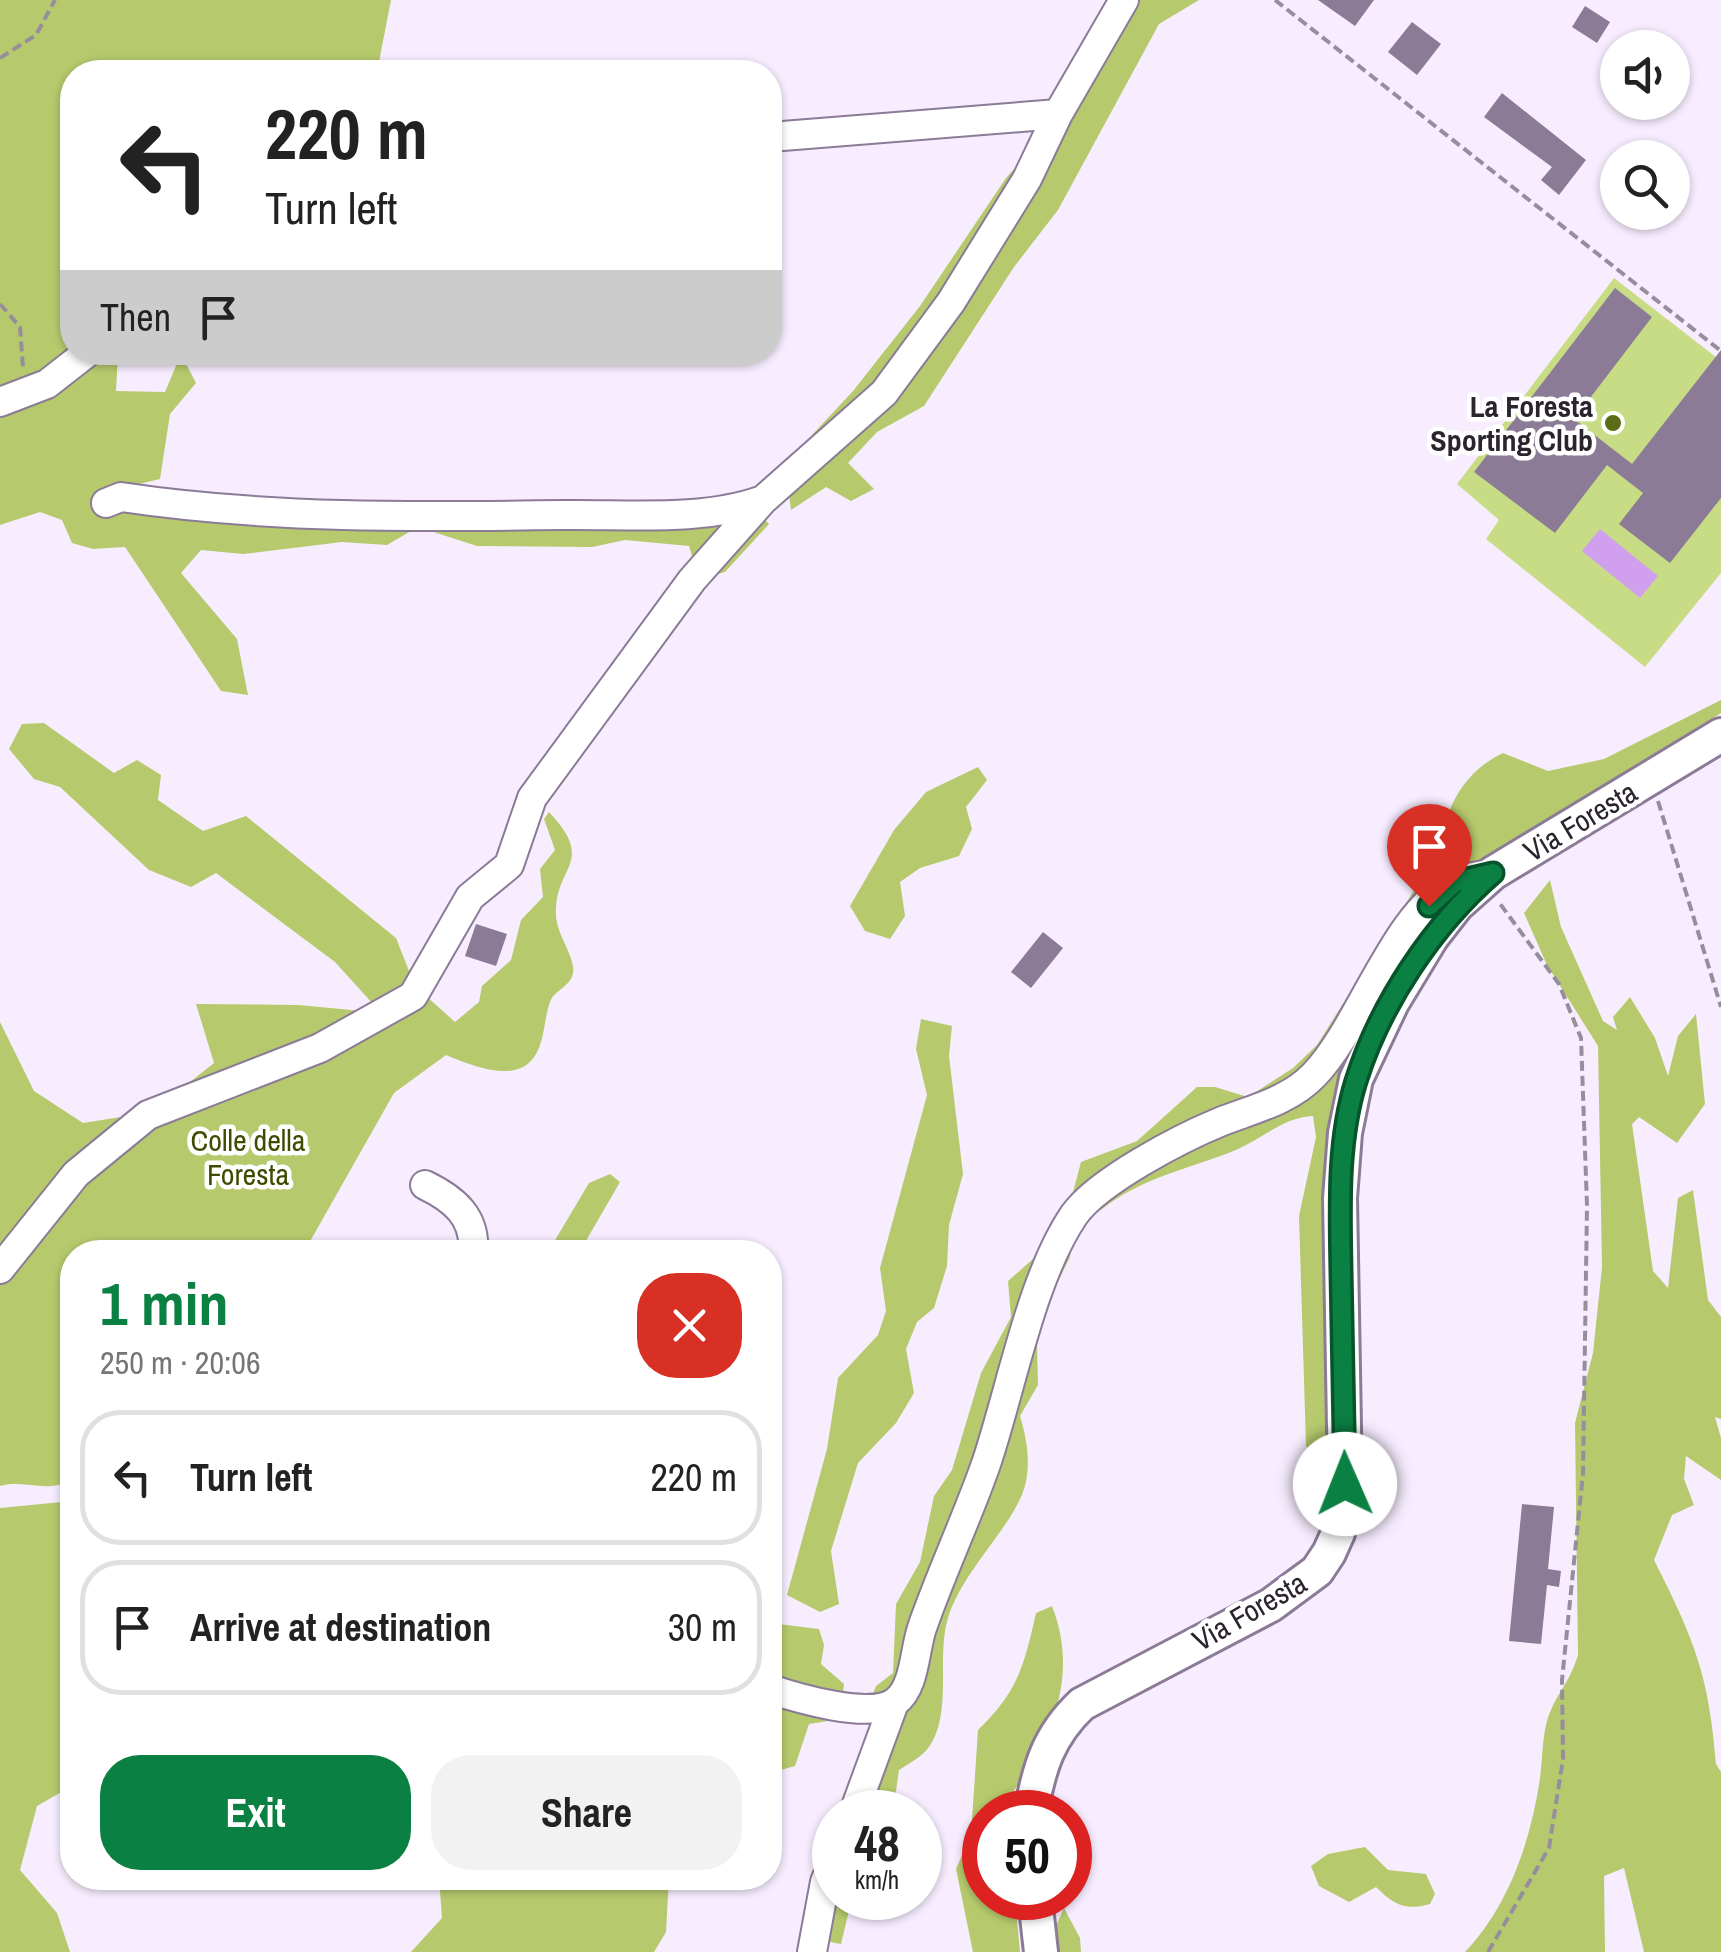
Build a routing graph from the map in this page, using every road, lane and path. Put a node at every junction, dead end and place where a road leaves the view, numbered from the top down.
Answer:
1 (56, 0) edge
2 (1124, 0) edge
3 (1276, 0) edge
4 (0, 58) edge
5 (1058, 114) junction
6 (782, 136) edge
7 (0, 304) edge
8 (1721, 351) edge
9 (71, 365) edge
10 (12, 398) edge
11 (763, 500) junction
12 (106, 503) dead end
13 (1721, 734) edge
14 (1653, 777) junction
15 (1493, 873) junction
16 (1721, 1007) edge
17 (425, 1185) dead end
18 (474, 1240) edge
19 (0, 1269) edge
20 (782, 1692) edge
21 (894, 1703) junction
22 (862, 1790) edge
23 (1037, 1790) edge
24 (818, 1920) edge
25 (1037, 1920) edge
26 (812, 1952) edge
27 (1041, 1952) edge
28 (1488, 1952) edge

1 - 4 path
2 - 5 street
3 - 8 path
5 - 6 street
5 - 11 street
7 - 10 path
9 - 10 street
11 - 12 street
11 - 19 street
13 - 14 main road, Via Foresta
14 - 15 main road, Via Foresta
14 - 16 path
15 - 21 street
15 - 23 main road, Via Foresta
15 - 28 path
17 - 18 street
20 - 21 street
21 - 22 street
24 - 26 street
25 - 27 main road

